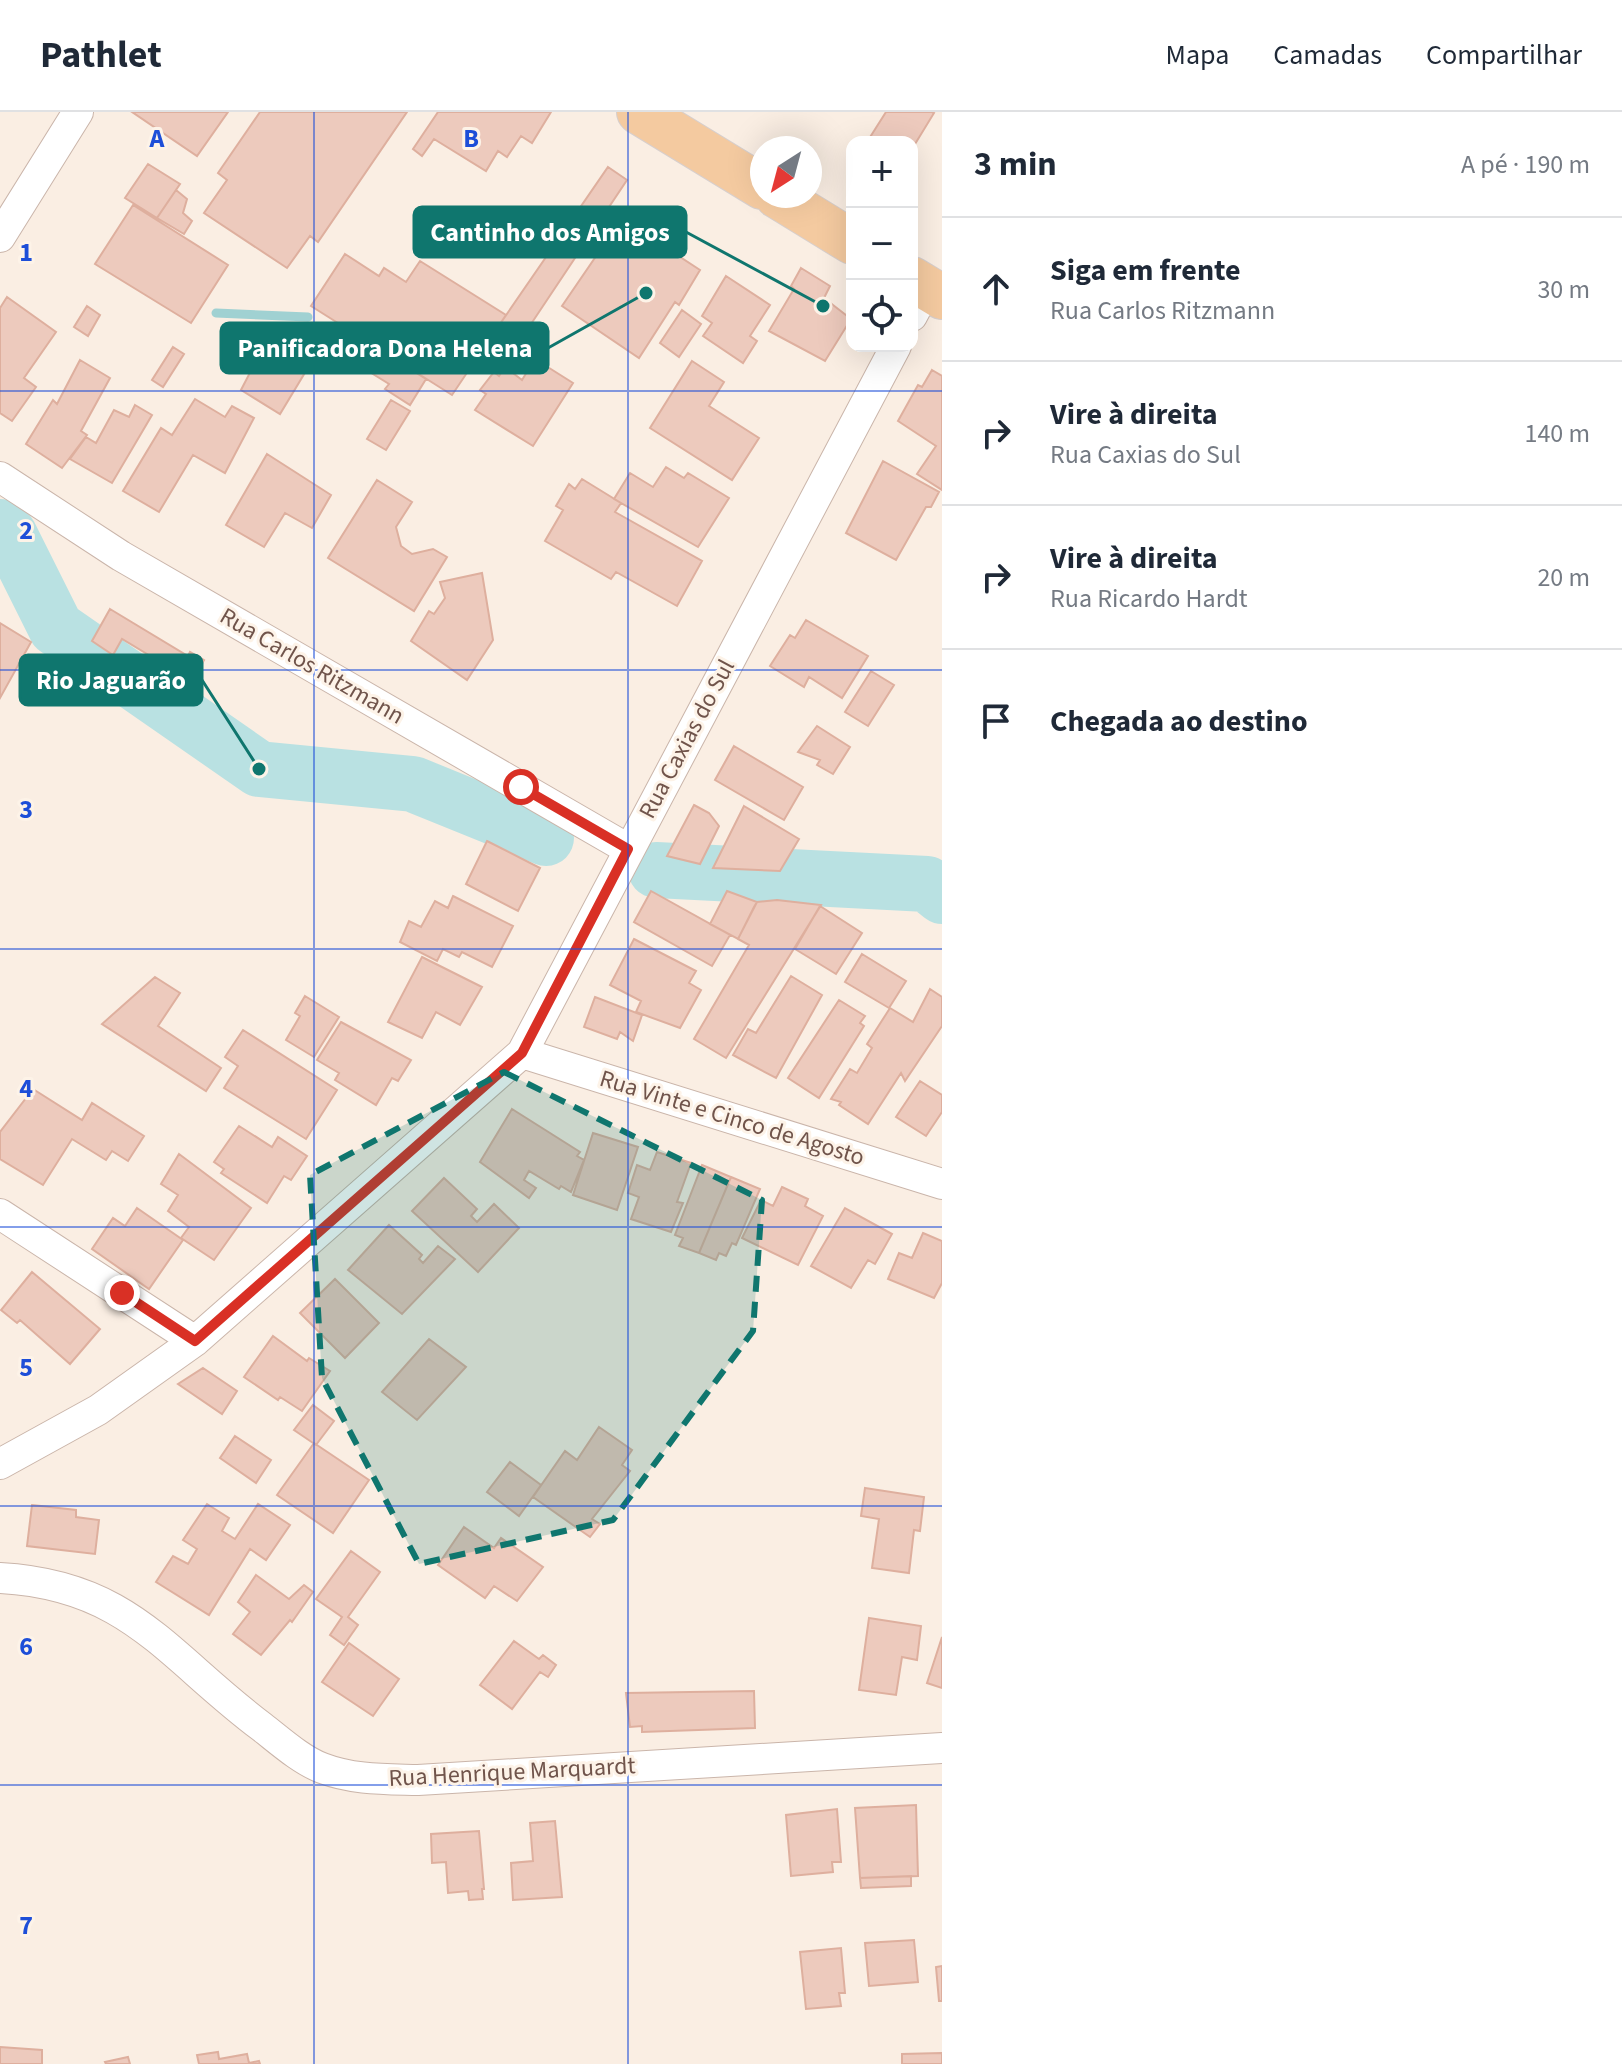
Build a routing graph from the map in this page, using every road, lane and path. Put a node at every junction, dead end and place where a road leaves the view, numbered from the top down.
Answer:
1 (78, 112) edge
2 (639, 112) edge
3 (750, 180) edge
4 (797, 208) edge
5 (0, 237) edge
6 (846, 238) edge
7 (893, 352) edge
8 (0, 477) edge
9 (628, 849) junction
10 (522, 1053) junction
11 (942, 1184) edge
12 (0, 1214) edge
13 (195, 1341) junction
14 (0, 1464) edge
15 (0, 1578) edge
16 (942, 1748) edge

1 - 5 street
2 - 3 main road
4 - 6 main road
7 - 9 street, Rua Caxias do Sul
8 - 9 street, Rua Carlos Ritzmann
9 - 10 street, Rua Caxias do Sul
10 - 11 street, Rua Vinte e Cinco de Agosto
10 - 13 street, Rua Caxias do Sul
12 - 13 street
13 - 14 street, Rua Caxias do Sul
15 - 16 street, Rua Henrique Marquardt

